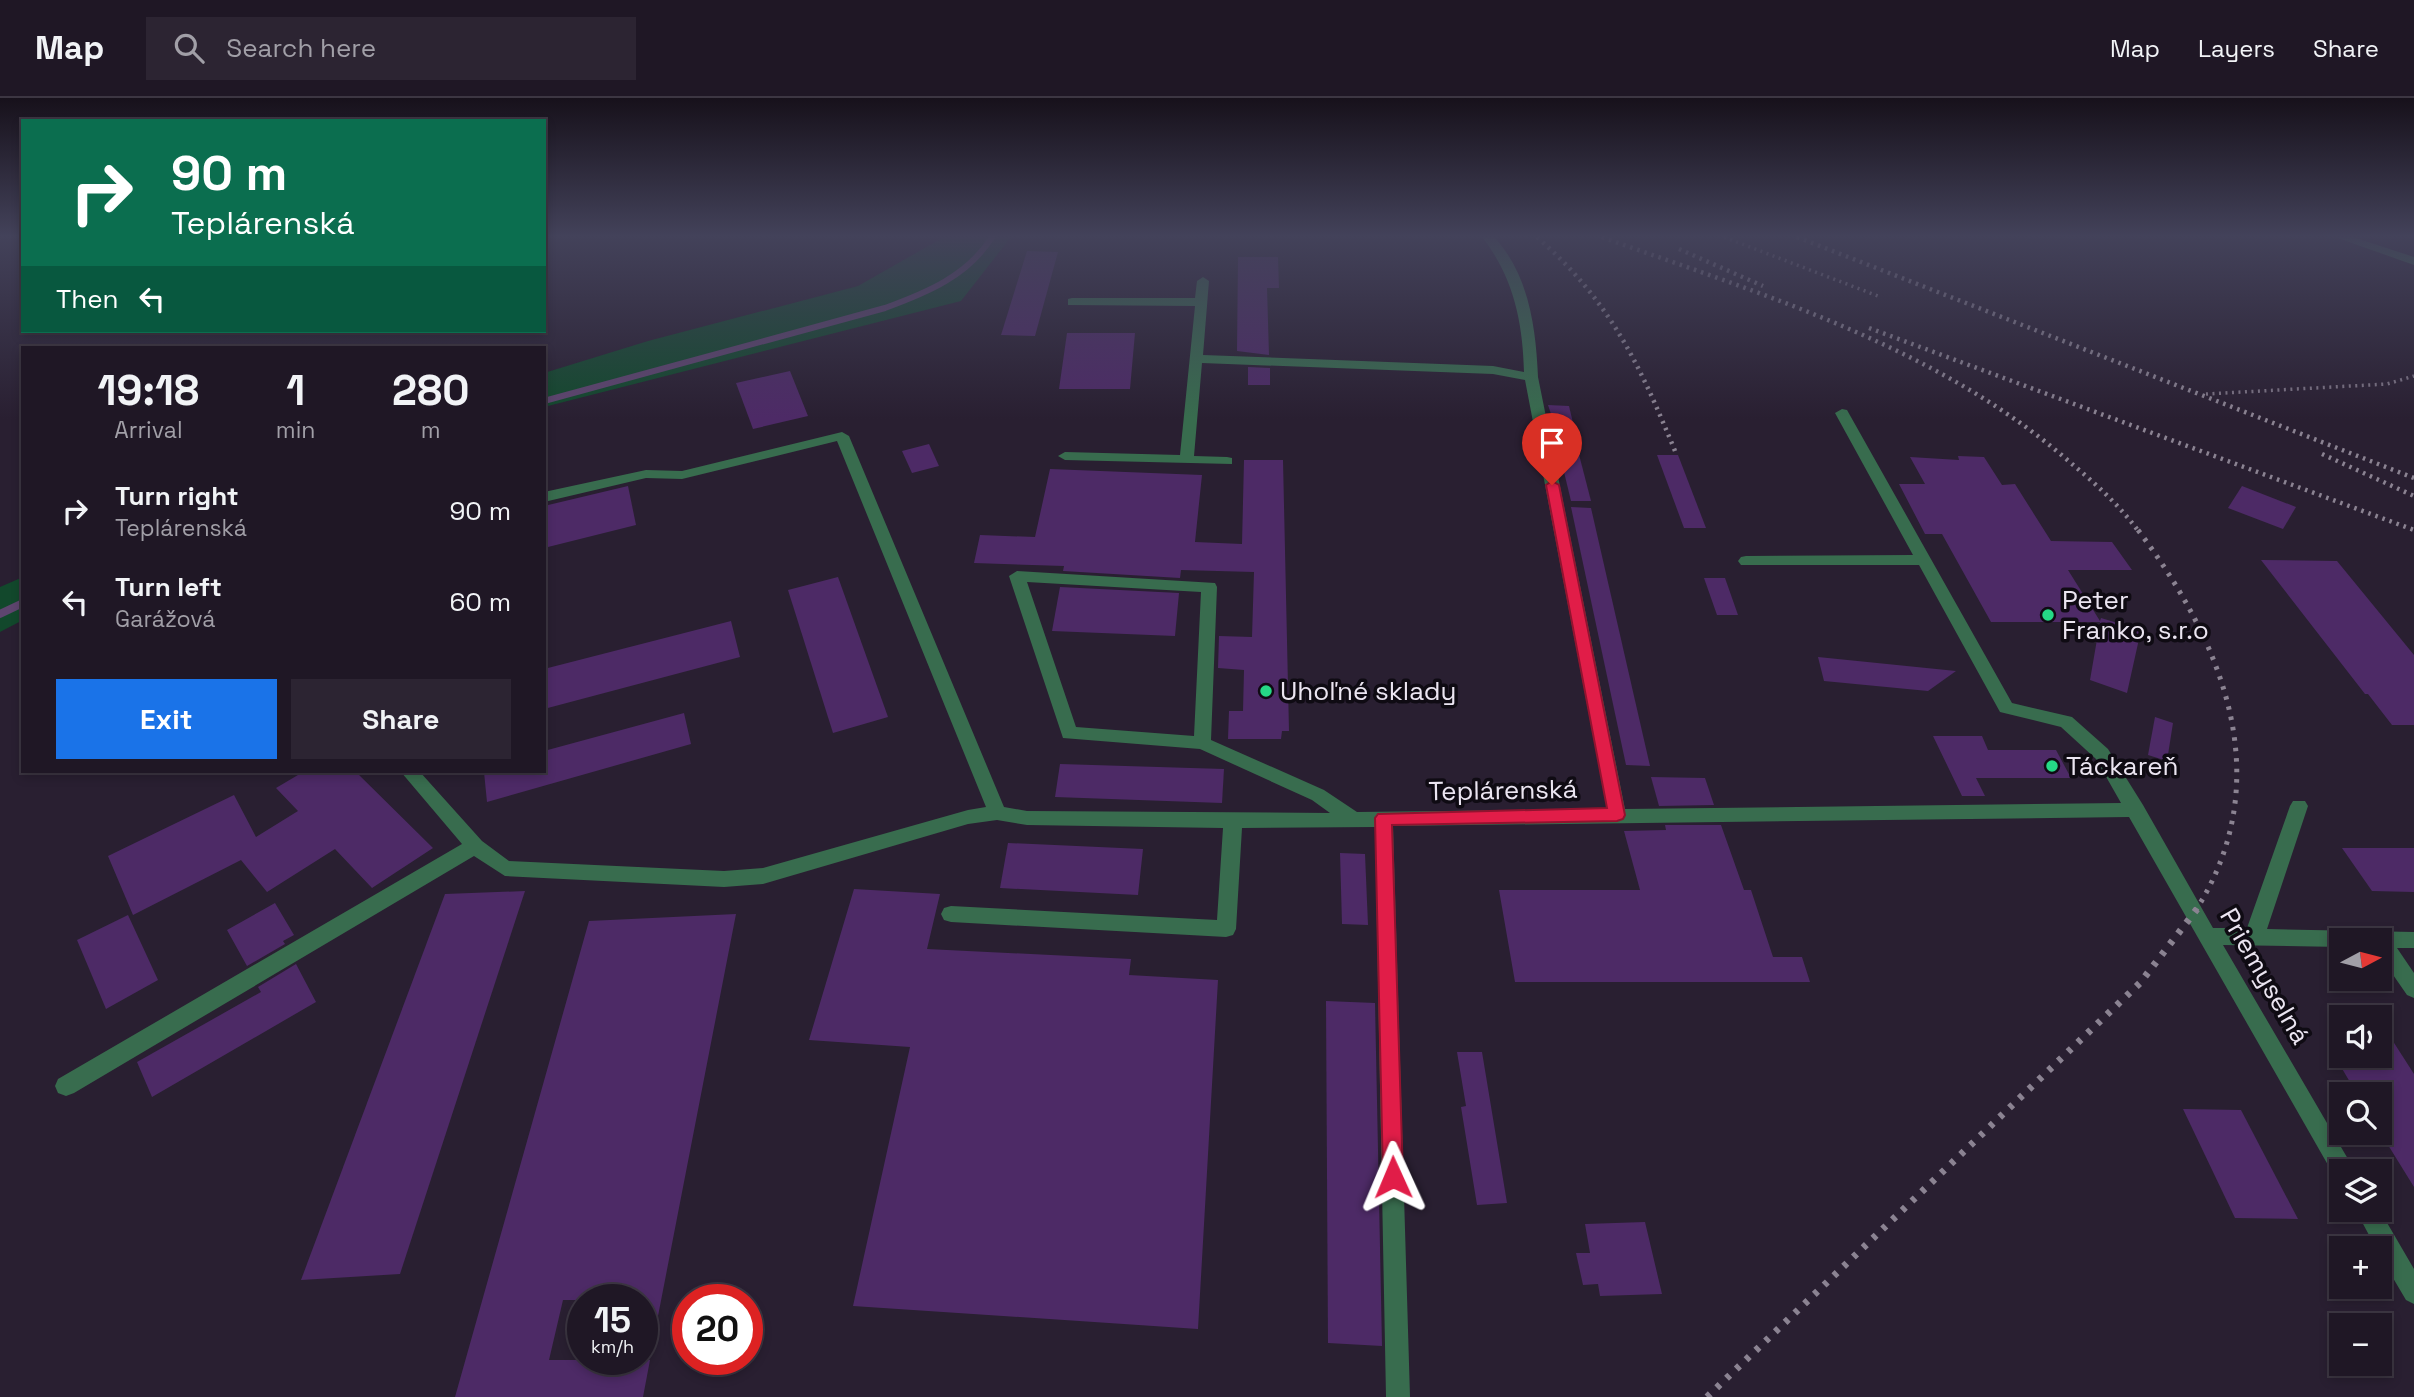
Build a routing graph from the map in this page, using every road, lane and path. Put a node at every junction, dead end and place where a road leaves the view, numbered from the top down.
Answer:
1 (1201, 298) edge
2 (1519, 298) edge
3 (1072, 302) dead end
4 (1201, 302) junction
5 (1196, 359) junction
6 (2414, 376) edge
7 (1531, 377) junction
8 (2206, 394) dead end
9 (1842, 413) dead end
10 (1065, 456) dead end
11 (1187, 460) junction
12 (1227, 461) dead end
13 (546, 497) edge
14 (1922, 560) junction
15 (1746, 561) dead end
16 (1202, 743) junction
17 (411, 773) edge
18 (2299, 807) dead end
19 (2137, 810) junction
20 (997, 813) junction
21 (1617, 815) junction
22 (1384, 818) junction
23 (1353, 819) junction
24 (1233, 821) junction
25 (475, 846) junction
26 (951, 914) dead end
27 (2209, 936) junction
28 (2253, 937) junction
29 (2329, 939) edge
30 (2392, 940) edge
31 (2414, 940) edge
32 (2392, 957) edge
33 (2414, 989) edge
34 (66, 1086) dead end
35 (2337, 1159) edge
36 (2374, 1222) edge
37 (2414, 1292) edge
38 (1398, 1397) edge

1 - 4 street
2 - 7 street
3 - 4 street
4 - 5 street
5 - 7 street
5 - 11 street
6 - 8 path
7 - 21 street
9 - 14 street, Priemyselná
10 - 11 street
11 - 12 street
13 - 20 street
14 - 15 street
14 - 19 street, Priemyselná
16 - 16 street
16 - 23 street
17 - 25 street, Teplárenská
18 - 28 street
19 - 21 street, Teplárenská
19 - 27 street, Priemyselná
20 - 24 street, Teplárenská
20 - 25 street, Teplárenská
21 - 22 street, Teplárenská
22 - 23 street, Teplárenská
22 - 38 street
23 - 24 street, Teplárenská
24 - 26 street
25 - 34 street
27 - 28 street
27 - 35 street, Priemyselná
28 - 29 street
30 - 31 street
32 - 33 street
36 - 37 street

